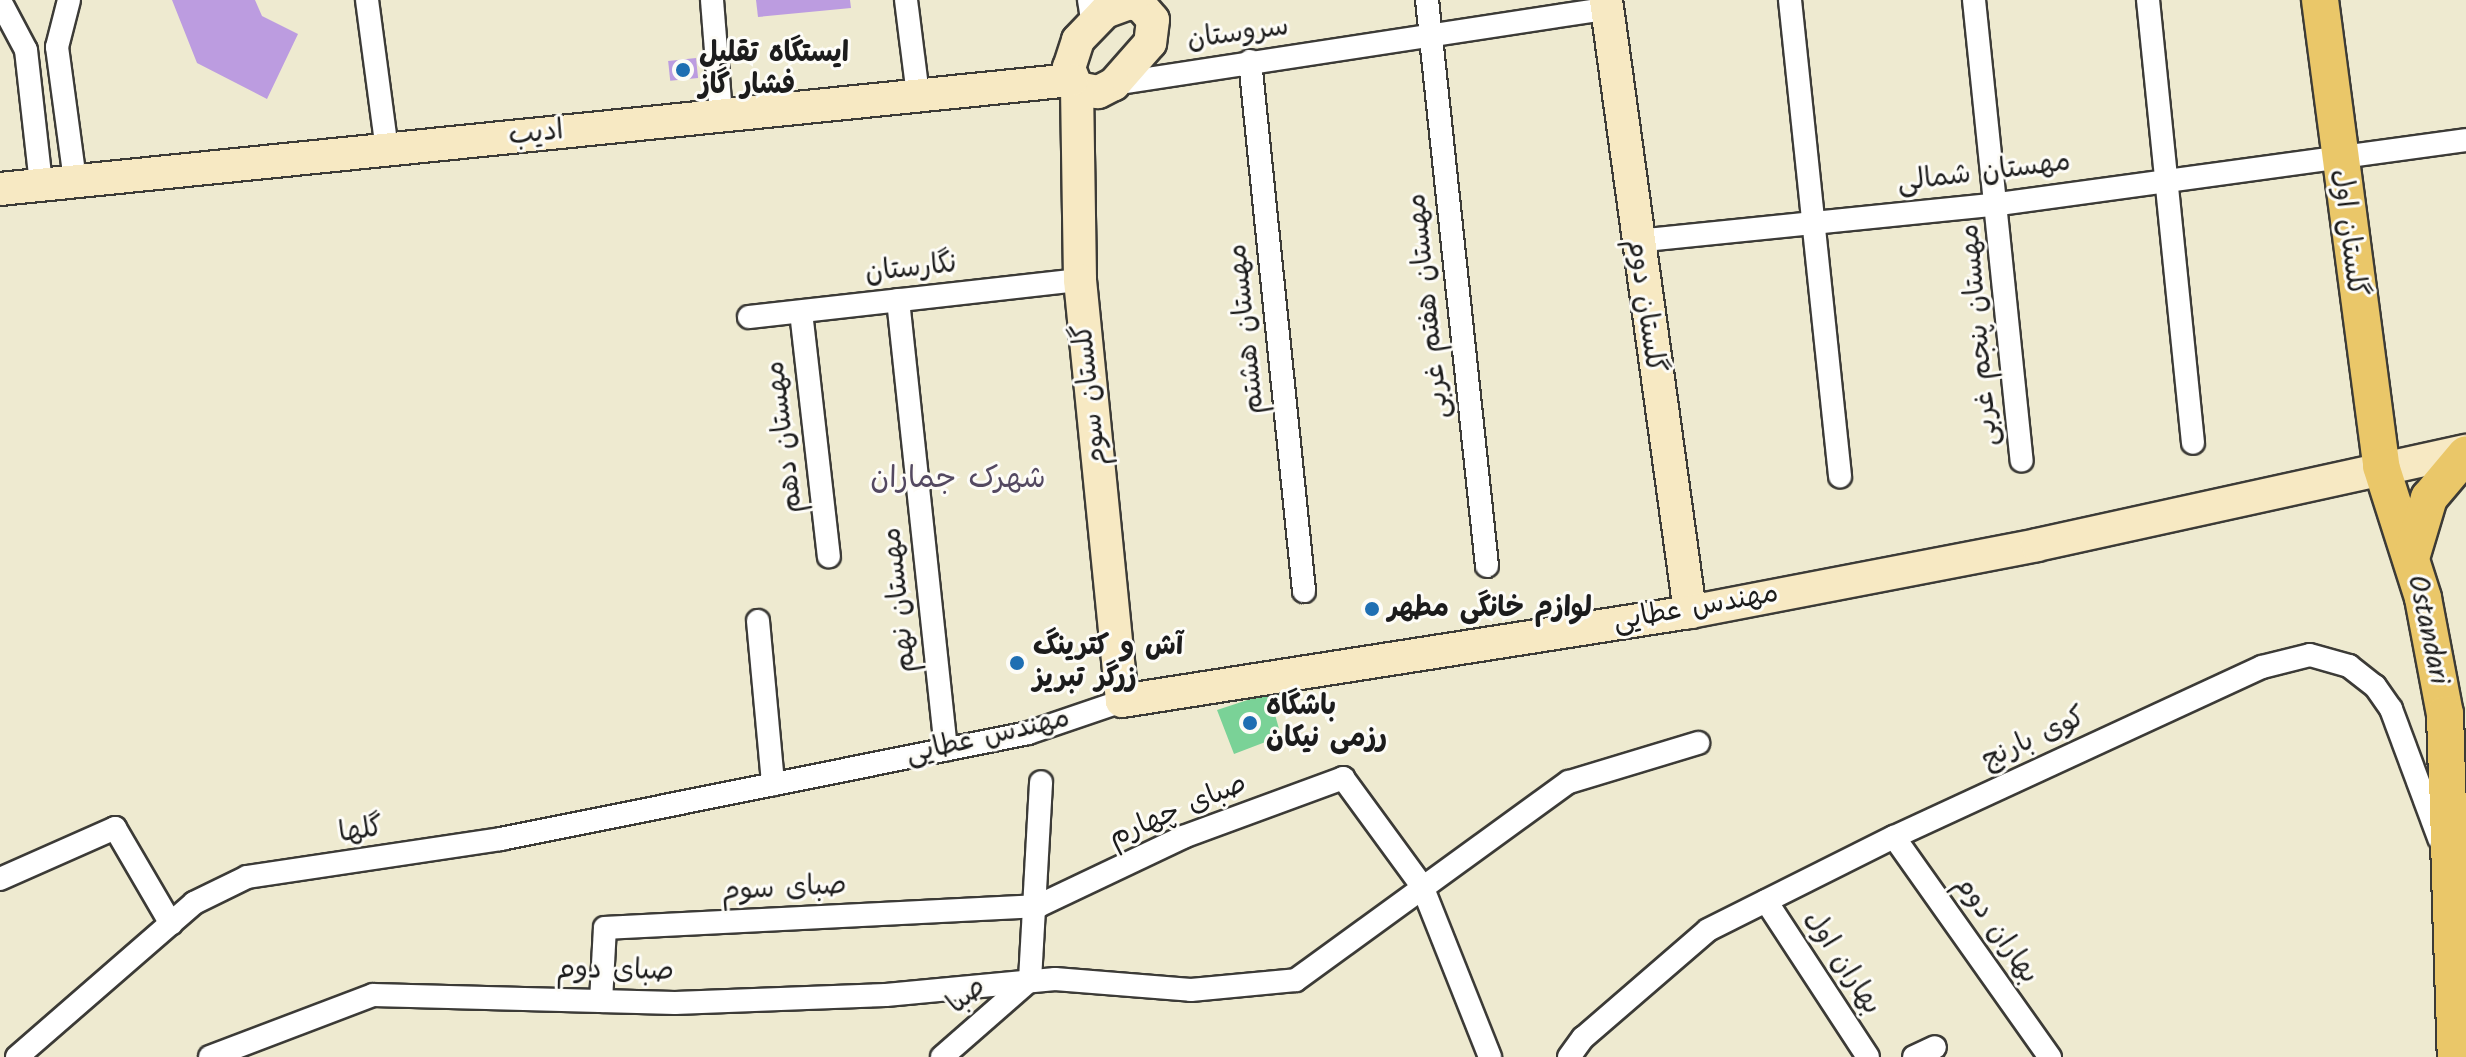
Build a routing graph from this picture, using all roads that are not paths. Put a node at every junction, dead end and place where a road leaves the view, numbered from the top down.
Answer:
1 (69, 0) edge
2 (367, 0) edge
3 (712, 0) edge
4 (906, 0) edge
5 (1427, 0) edge
6 (1790, 0) edge
7 (1974, 0) edge
8 (2148, 0) edge
9 (2320, 0) edge
10 (0, 1) edge
11 (1607, 5) edge
12 (1104, 7) edge
13 (1161, 10) edge
14 (1431, 39) junction
15 (1250, 61) junction
16 (1074, 84) junction
17 (1114, 84) junction
18 (918, 95) junction
19 (721, 115) junction
20 (2466, 140) edge
21 (387, 149) junction
22 (2338, 157) junction
23 (2168, 180) junction
24 (75, 181) junction
25 (41, 184) junction
26 (0, 189) edge
27 (1999, 204) junction
28 (1817, 221) junction
29 (1636, 241) junction
30 (1080, 280) junction
31 (898, 300) junction
32 (801, 312) junction
33 (749, 317) dead end
34 (2193, 443) dead end
35 (2466, 452) edge
36 (2022, 461) dead end
37 (2381, 466) junction
38 (1840, 476) dead end
39 (829, 556) dead end
40 (2411, 558) junction
41 (1487, 566) dead end
42 (1304, 591) dead end
43 (1690, 612) junction
44 (758, 621) dead end
45 (1122, 701) junction
46 (1698, 743) dead end
47 (946, 749) junction
48 (1041, 782) dead end
49 (773, 784) junction
50 (1894, 837) junction
51 (2452, 875) junction
52 (0, 879) edge
53 (1422, 886) junction
54 (1766, 901) junction
55 (1038, 906) junction
56 (171, 924) junction
57 (1030, 980) junction
58 (601, 1001) junction
59 (1935, 1047) dead end
60 (2456, 1048) edge
61 (17, 1057) edge
62 (210, 1057) edge
63 (942, 1057) edge
64 (1490, 1057) edge
65 (1569, 1057) edge
66 (1868, 1057) edge
67 (1914, 1057) edge
68 (2050, 1057) edge

1 - 24 street
2 - 21 street
3 - 19 street
4 - 18 street
5 - 14 street, مهستان هفتم غربی
6 - 28 street
7 - 27 street, مهستان پنجم غربی
8 - 23 street
9 - 22 main road, گلستان اول
10 - 25 street
11 - 14 street, سروستان
11 - 29 street, گلستان دوم
12 - 13 street
12 - 16 street, گلستان سوم
13 - 17 street
14 - 15 street, سروستان
14 - 41 street, مهستان هفتم غربی
15 - 17 street, سروستان
15 - 42 street, مهستان هشتم
16 - 17 street, ادیب
16 - 18 street, ادیب
16 - 30 street, گلستان سوم
18 - 19 street, ادیب
19 - 21 street, ادیب
20 - 22 street, مهستان شمالی
21 - 24 street, ادیب
22 - 23 street, مهستان شمالی
22 - 37 main road, گلستان اول
23 - 27 street, مهستان شمالی
23 - 34 street
24 - 25 street, ادیب
25 - 26 street, ادیب
27 - 28 street, مهستان شمالی
27 - 36 street, مهستان پنجم غربی
28 - 29 street, مهستان شمالی
28 - 38 street
29 - 43 street, گلستان دوم
30 - 31 street, نگارستان
30 - 45 street, گلستان سوم
31 - 32 street, نگارستان
31 - 47 street, مهستان نهم
32 - 33 street, نگارستان
32 - 39 street, مهستان دهم
35 - 37 street, مهندس عطایی
35 - 40 main road
37 - 40 main road, Ostandari
37 - 43 street, مهندس عطایی
40 - 51 main road, Ostandari
43 - 45 street, مهندس عطایی
44 - 49 street
45 - 47 street, مهندس عطایی
46 - 53 street, صبای دوم
47 - 49 street, مهندس عطایی
48 - 55 street
49 - 56 street, گلها
50 - 51 street, کوی بارنج
50 - 54 street, کوی بارنج
50 - 68 street, بهاران دوم
51 - 60 main road, Ostandari
52 - 56 street
53 - 55 street, صبای چهارم
53 - 57 street, صبای دوم
53 - 64 street
54 - 65 street, کوی بارنج
54 - 66 street, بهاران اول
55 - 57 street
55 - 58 street, صبای سوم
56 - 61 street, گلها
57 - 58 street, صبای دوم
57 - 63 street, صبا
58 - 62 street, صبای دوم
59 - 67 street

